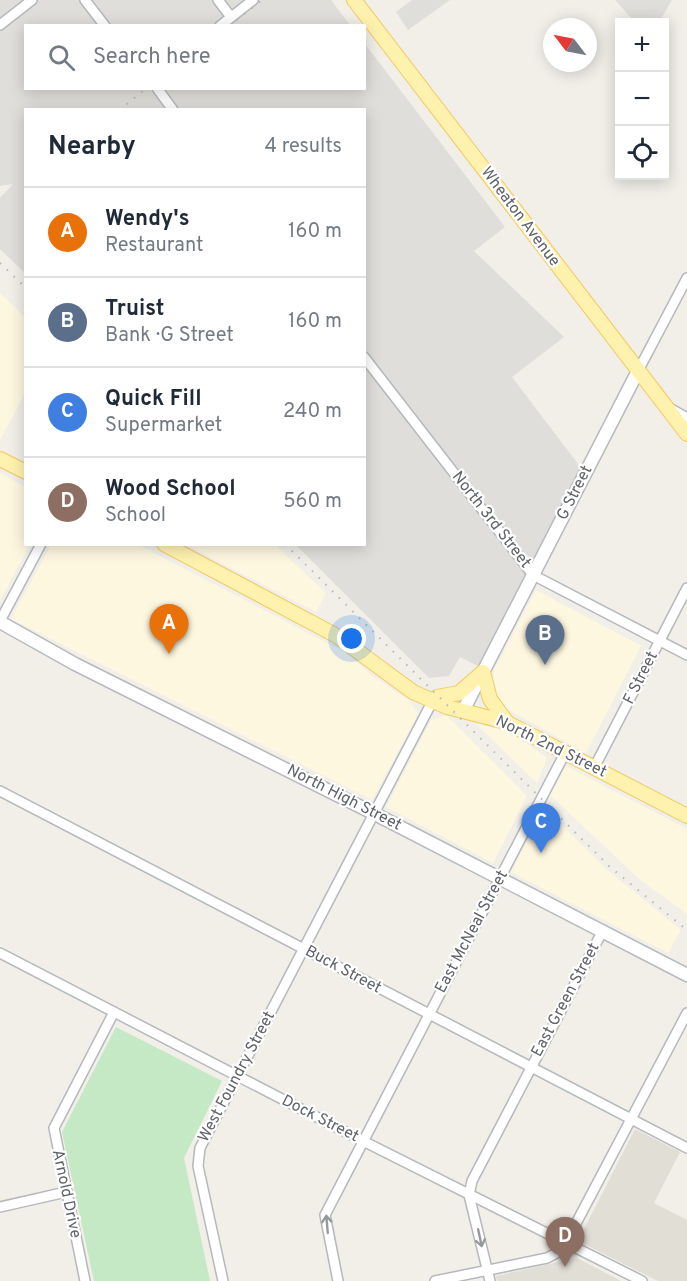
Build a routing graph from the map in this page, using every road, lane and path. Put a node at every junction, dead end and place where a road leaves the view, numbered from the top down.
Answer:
1 (32, 0) edge
2 (85, 0) edge
3 (218, 0) edge
4 (253, 0) edge
5 (354, 0) edge
6 (231, 17) junction
7 (103, 24) edge
8 (222, 24) edge
9 (0, 25) edge
10 (158, 90) edge
11 (172, 108) edge
12 (687, 278) edge
13 (366, 360) edge
14 (638, 371) junction
15 (666, 407) junction
16 (687, 418) edge
17 (687, 434) edge
18 (0, 459) edge
19 (24, 471) edge
20 (39, 546) edge
21 (168, 546) edge
22 (533, 575) junction
23 (687, 588) edge
24 (0, 622) edge
25 (660, 641) junction
26 (687, 655) edge
27 (483, 672) junction
28 (432, 702) junction
29 (464, 709) junction
30 (510, 724) junction
31 (565, 753) junction
32 (594, 768) junction
33 (0, 791) edge
34 (375, 814) junction
35 (687, 816) edge
36 (500, 878) junction
37 (602, 932) junction
38 (304, 950) junction
39 (0, 953) edge
40 (687, 975) edge
41 (114, 1012) junction
42 (687, 1013) edge
43 (428, 1014) junction
44 (531, 1068) junction
45 (238, 1077) junction
46 (631, 1119) junction
47 (363, 1142) junction
48 (687, 1148) edge
49 (66, 1192) junction
50 (469, 1195) junction
51 (0, 1207) edge
52 (567, 1243) junction
53 (487, 1270) junction
54 (85, 1281) edge
55 (223, 1281) edge
56 (338, 1281) edge
57 (435, 1281) edge
58 (490, 1281) edge
59 (642, 1281) edge

1 - 9 street
2 - 7 street
3 - 6 street
4 - 6 street
5 - 14 main road, Wheaton Avenue
6 - 8 street
10 - 11 street
12 - 14 street, G Street
13 - 22 street, North 3rd Street
14 - 15 main road, Wheaton Avenue
14 - 22 street, G Street
15 - 16 street
15 - 17 main road, Wheaton Avenue
18 - 19 main road
20 - 24 street
21 - 28 main road, North 2nd Street
22 - 25 street, North 3rd Street
22 - 27 street, G Street
23 - 25 street, F Street
24 - 34 street, North High Street
25 - 26 street, North 3rd Street
25 - 32 street, F Street
27 - 28 main road
27 - 29 street, G Street
27 - 30 main road
28 - 29 main road, North 2nd Street
28 - 34 street, West Foundry Street
29 - 30 main road, North 2nd Street
30 - 31 main road, North 2nd Street
31 - 32 main road, North 2nd Street
31 - 36 street, East McNeal Street
32 - 35 main road, North 2nd Street
33 - 38 street, Buck Street
34 - 36 street, North High Street
34 - 38 street, West Foundry Street
36 - 37 street, North High Street
36 - 43 street, East McNeal Street
37 - 40 street, North High Street
37 - 44 street, East Green Street
38 - 43 street, Buck Street
38 - 45 street, West Foundry Street
39 - 41 street, Dock Street
41 - 45 street, Dock Street
41 - 49 street, Arnold Drive
42 - 46 street
43 - 44 street, Buck Street
43 - 47 street, East McNeal Street
44 - 46 street, Buck Street
44 - 50 street, East Green Street
45 - 47 street, Dock Street
45 - 55 street, West Foundry Street
46 - 48 street, Buck Street
46 - 52 street
47 - 50 street, Dock Street
56 -> 47 street, East McNeal Street
49 - 51 street
49 - 54 street, Arnold Drive
50 - 52 street, Dock Street
50 -> 53 street
52 - 53 street
52 - 59 street, Dock Street
53 - 57 street
53 - 58 street

